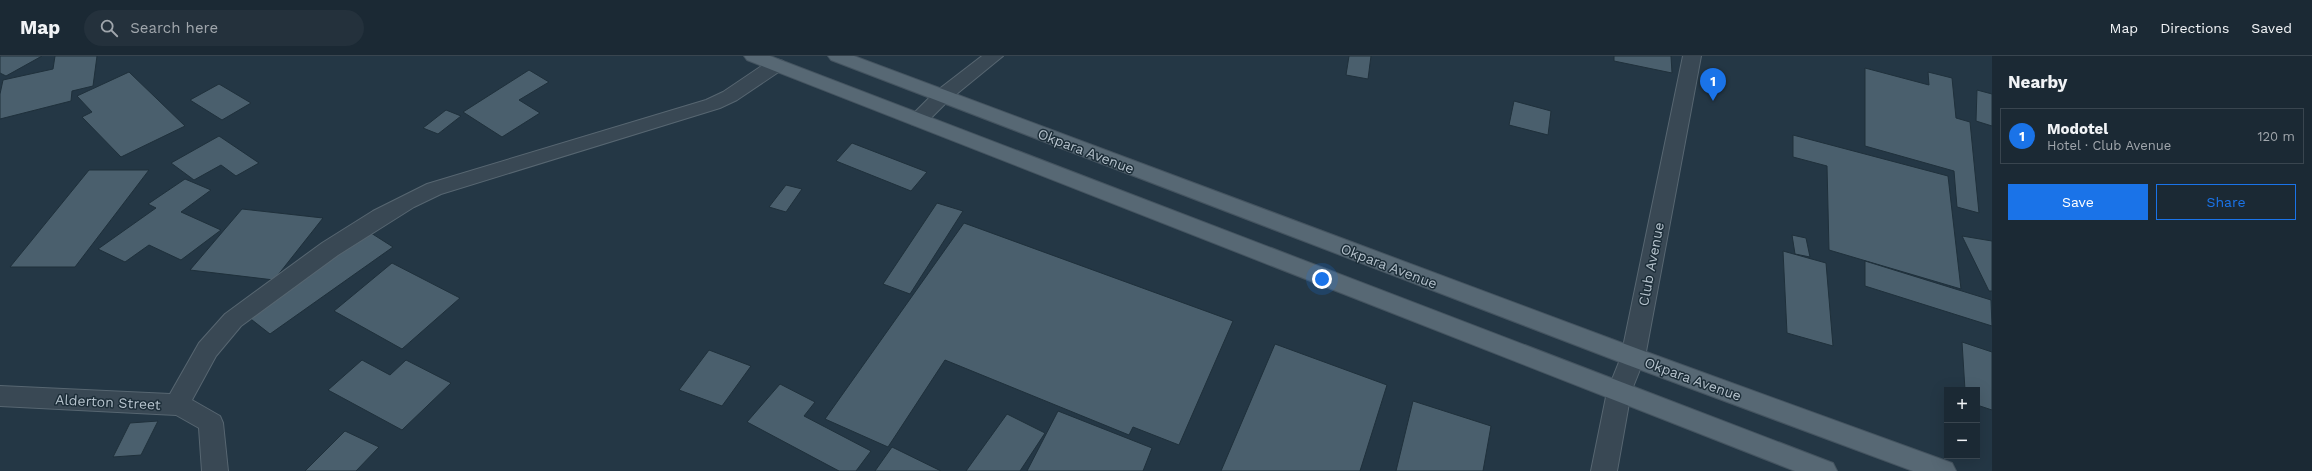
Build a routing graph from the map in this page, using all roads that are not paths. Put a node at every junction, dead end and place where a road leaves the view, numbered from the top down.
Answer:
1 (753, 56) edge
2 (838, 56) edge
3 (994, 56) edge
4 (1692, 56) edge
5 (776, 65) junction
6 (941, 96) junction
7 (918, 120) junction
8 (1633, 357) junction
9 (1619, 392) junction
10 (0, 396) edge
11 (177, 405) junction
12 (215, 471) edge
13 (1604, 471) edge
14 (1824, 471) edge
15 (1943, 471) edge

1 - 5 main road
2 - 6 main road, Okpara Avenue
3 - 6 street
4 - 8 street, Club Avenue
5 - 7 main road
5 - 11 street
6 - 7 street
6 - 8 main road, Okpara Avenue
7 - 9 main road
8 - 9 street, Club Avenue
8 - 15 main road, Okpara Avenue
9 - 13 street, Club Avenue
9 - 14 main road
10 - 11 street, Alderton Street
11 - 12 street, Alderton Street

